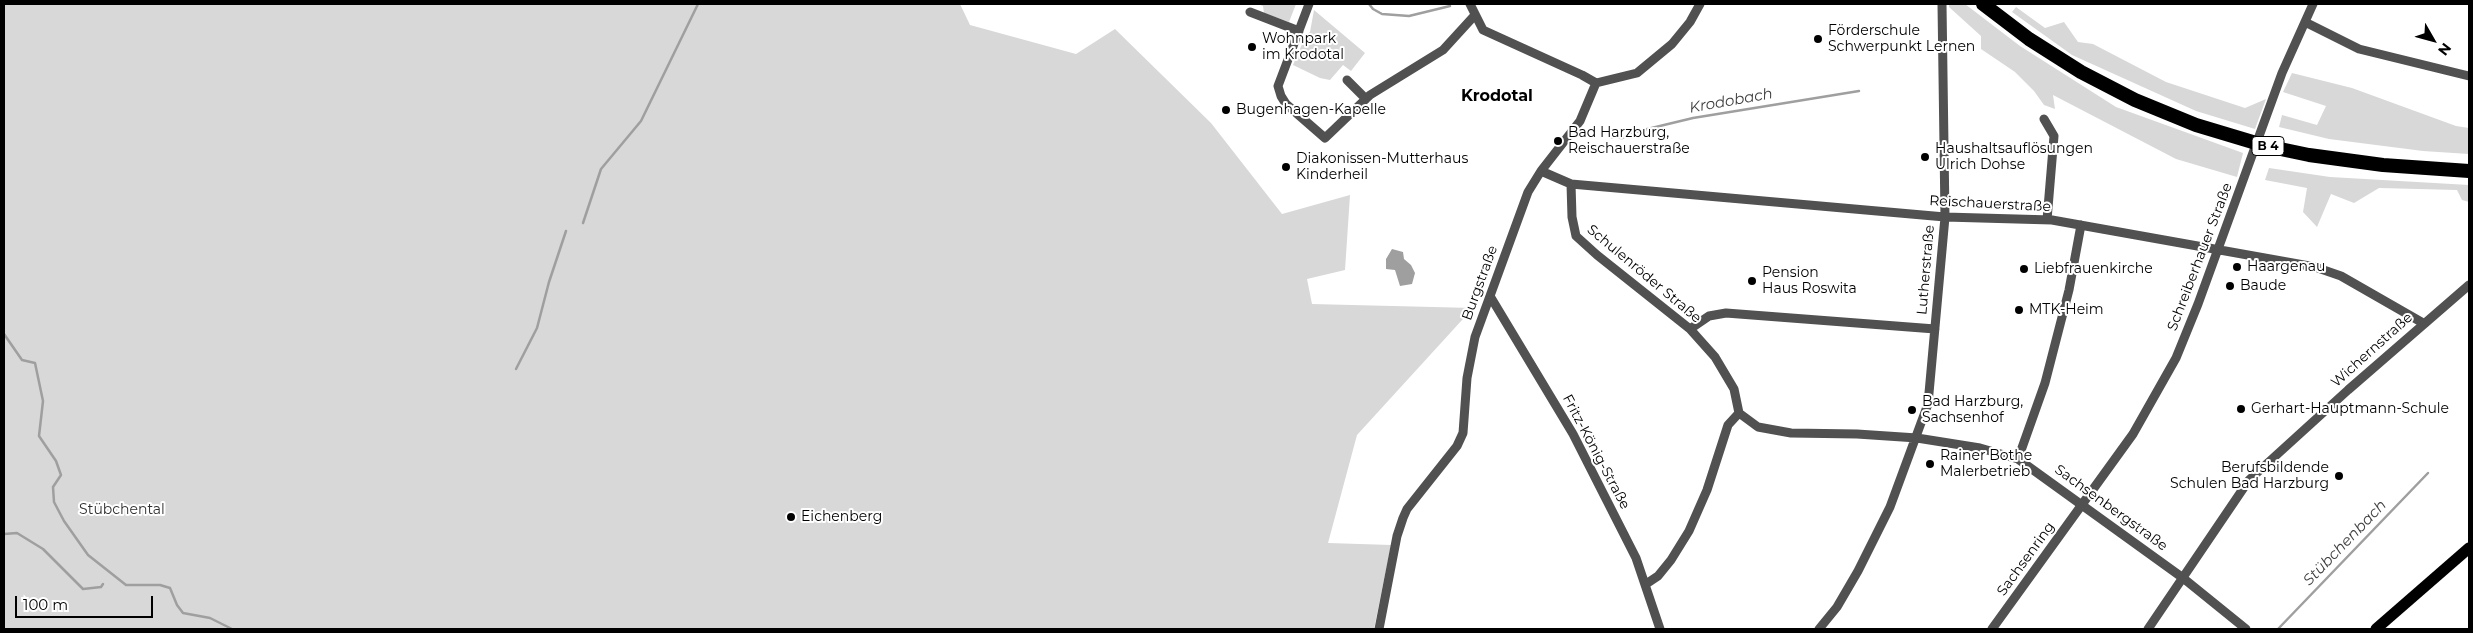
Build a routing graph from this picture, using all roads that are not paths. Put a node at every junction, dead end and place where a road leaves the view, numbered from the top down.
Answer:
1 (1310, 4) edge
2 (1470, 4) edge
3 (1700, 4) edge
4 (1942, 4) edge
5 (1983, 4) edge
6 (2313, 4) edge
7 (1250, 12) dead end
8 (1475, 15) junction
9 (2305, 22) junction
10 (1299, 31) junction
11 (2469, 76) edge
12 (1347, 80) dead end
13 (1596, 83) junction
14 (1366, 99) junction
15 (2044, 120) dead end
16 (1541, 171) junction
17 (2469, 171) edge
18 (1571, 184) junction
19 (1945, 217) junction
20 (2047, 220) junction
21 (2081, 225) junction
22 (2217, 249) junction
23 (2469, 285) edge
24 (1490, 296) junction
25 (2423, 323) junction
26 (1690, 329) junction
27 (1935, 329) junction
28 (1739, 413) junction
29 (1917, 438) junction
30 (2018, 459) junction
31 (2083, 504) junction
32 (2469, 548) edge
33 (2183, 578) junction
34 (1646, 584) junction
35 (1379, 629) edge
36 (1660, 629) edge
37 (1819, 629) edge
38 (1992, 629) edge
39 (2148, 629) edge
40 (2246, 629) edge
41 (2376, 629) edge

1 - 10 street
2 - 8 street
3 - 13 street
4 - 19 street, Lutherstraße
5 - 17 highway, B 4
6 - 9 street, Schreiberhauer Straße
7 - 10 street
8 - 13 street
8 - 14 street
9 - 11 street
9 - 22 street, Schreiberhauer Straße
10 - 14 street
12 - 14 street
13 - 16 street, Burgstraße
15 - 20 street
16 - 18 street, Reischauerstraße
16 - 24 street, Burgstraße
18 - 19 street, Reischauerstraße
18 - 26 street, Schulenröder Straße
19 - 20 street, Reischauerstraße
19 - 27 street, Lutherstraße
20 - 21 street, Reischauerstraße
21 - 22 street, Reischauerstraße
21 - 30 street
22 - 25 street, Reischauerstraße
22 - 31 street, Schreiberhauer Straße
23 - 25 street, Wichernstraße
24 - 34 street, Fritz-König-Straße
24 - 35 street, Burgstraße
25 - 33 street, Wichernstraße
26 - 27 street
26 - 28 street, Schulenröder Straße
27 - 29 street, Lutherstraße
28 - 29 street, Sachsenbergstraße
28 - 34 street
29 - 30 street, Sachsenbergstraße
29 - 37 street, Lutherstraße
30 - 31 street, Sachsenbergstraße
31 - 33 street, Sachsenbergstraße
31 - 38 street, Sachsenring
32 - 41 main road
33 - 39 street
33 - 40 street, Sachsenbergstraße
34 - 36 street, Fritz-König-Straße

